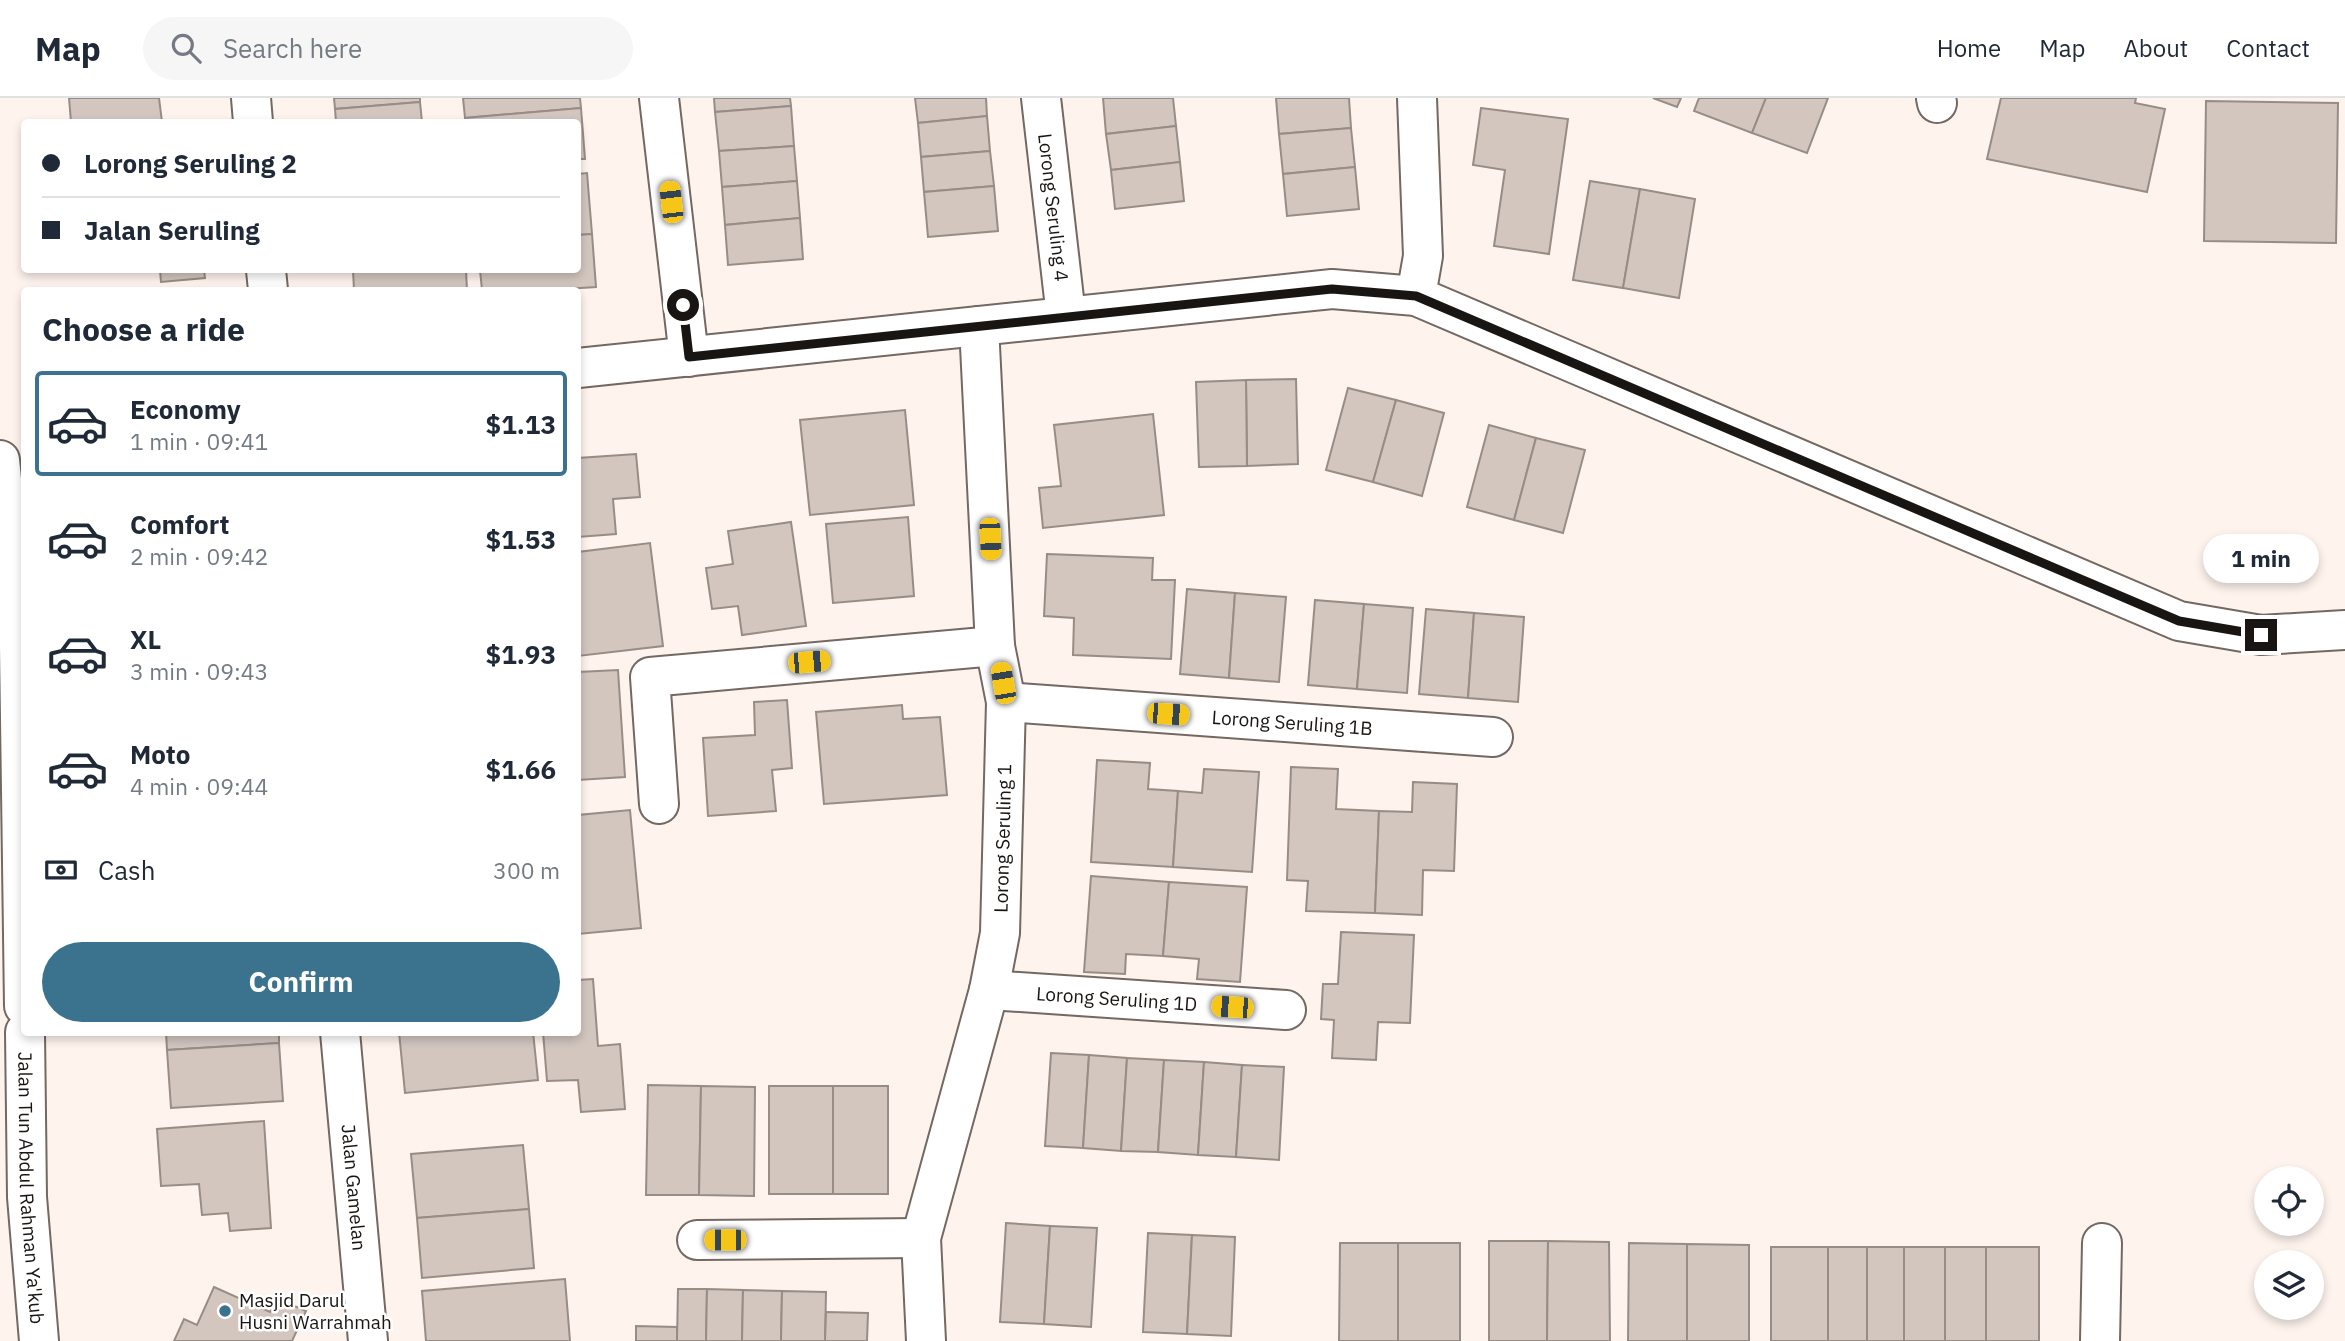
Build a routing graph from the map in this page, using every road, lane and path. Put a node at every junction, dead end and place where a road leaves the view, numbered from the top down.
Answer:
1 (251, 98) edge
2 (659, 98) edge
3 (1041, 98) edge
4 (1417, 98) edge
5 (253, 119) edge
6 (1416, 296) junction
7 (1066, 316) junction
8 (979, 326) junction
9 (689, 357) junction
10 (581, 368) edge
11 (0, 460) edge
12 (2345, 630) edge
13 (21, 638) edge
14 (995, 646) junction
15 (1006, 702) junction
16 (1493, 737) dead end
17 (659, 804) dead end
18 (0, 923) edge
19 (989, 990) junction
20 (1286, 1010) dead end
21 (25, 1036) edge
22 (340, 1036) edge
23 (27, 1197) junction
24 (921, 1238) junction
25 (697, 1240) dead end
26 (2102, 1243) dead end
27 (39, 1341) edge
28 (368, 1341) edge
29 (926, 1341) edge
30 (2100, 1341) edge

1 - 5 street
2 - 9 street
3 - 7 street, Lorong Seruling 4
4 - 6 street
6 - 7 street
6 - 12 street
7 - 8 street
8 - 9 street
8 - 14 street, Lorong Seruling 1
9 - 10 street
11 - 13 street
14 - 15 street, Lorong Seruling 1
14 - 17 street
15 - 16 street, Lorong Seruling 1B
15 - 19 street, Lorong Seruling 1
18 - 23 street
19 - 20 street, Lorong Seruling 1D
19 - 24 street, Lorong Seruling 1
21 - 23 street, Jalan Tun Abdul Rahman Ya'kub
22 - 28 street, Jalan Gamelan
23 - 27 street, Jalan Tun Abdul Rahman Ya'kub
24 - 25 street
24 - 29 street, Lorong Seruling 1
26 - 30 street

